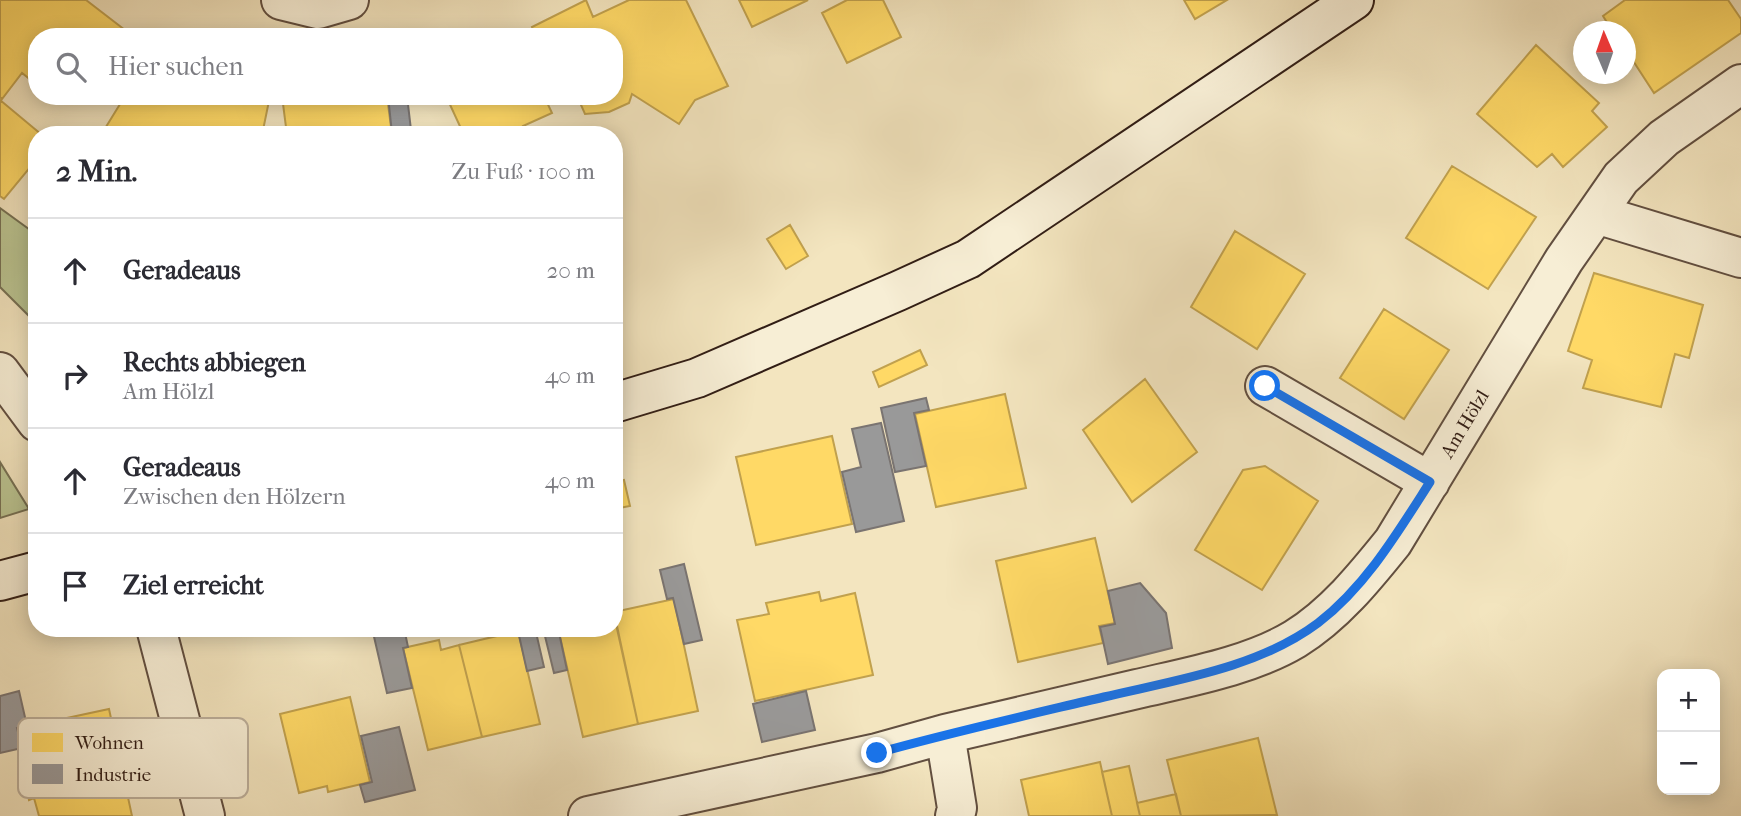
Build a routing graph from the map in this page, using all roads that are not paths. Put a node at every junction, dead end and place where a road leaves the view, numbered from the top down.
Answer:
1 (281, 0) edge
2 (349, 0) edge
3 (1354, 0) edge
4 (1741, 84) edge
5 (1597, 215) junction
6 (1741, 258) edge
7 (0, 372) edge
8 (1265, 386) dead end
9 (623, 400) edge
10 (28, 410) edge
11 (1430, 482) junction
12 (28, 573) edge
13 (0, 581) edge
14 (158, 637) edge
15 (179, 718) edge
16 (945, 734) junction
17 (200, 798) edge
18 (205, 816) edge
19 (588, 816) edge
20 (956, 816) edge

1 - 2 street
3 - 9 street
4 - 5 street, Am Hölzl
5 - 6 street
5 - 11 street, Am Hölzl
7 - 10 street
8 - 11 street
11 - 16 street, Am Hölzl
12 - 13 street
14 - 15 street
16 - 19 street, Am Hölzl
16 - 20 street
17 - 18 street

